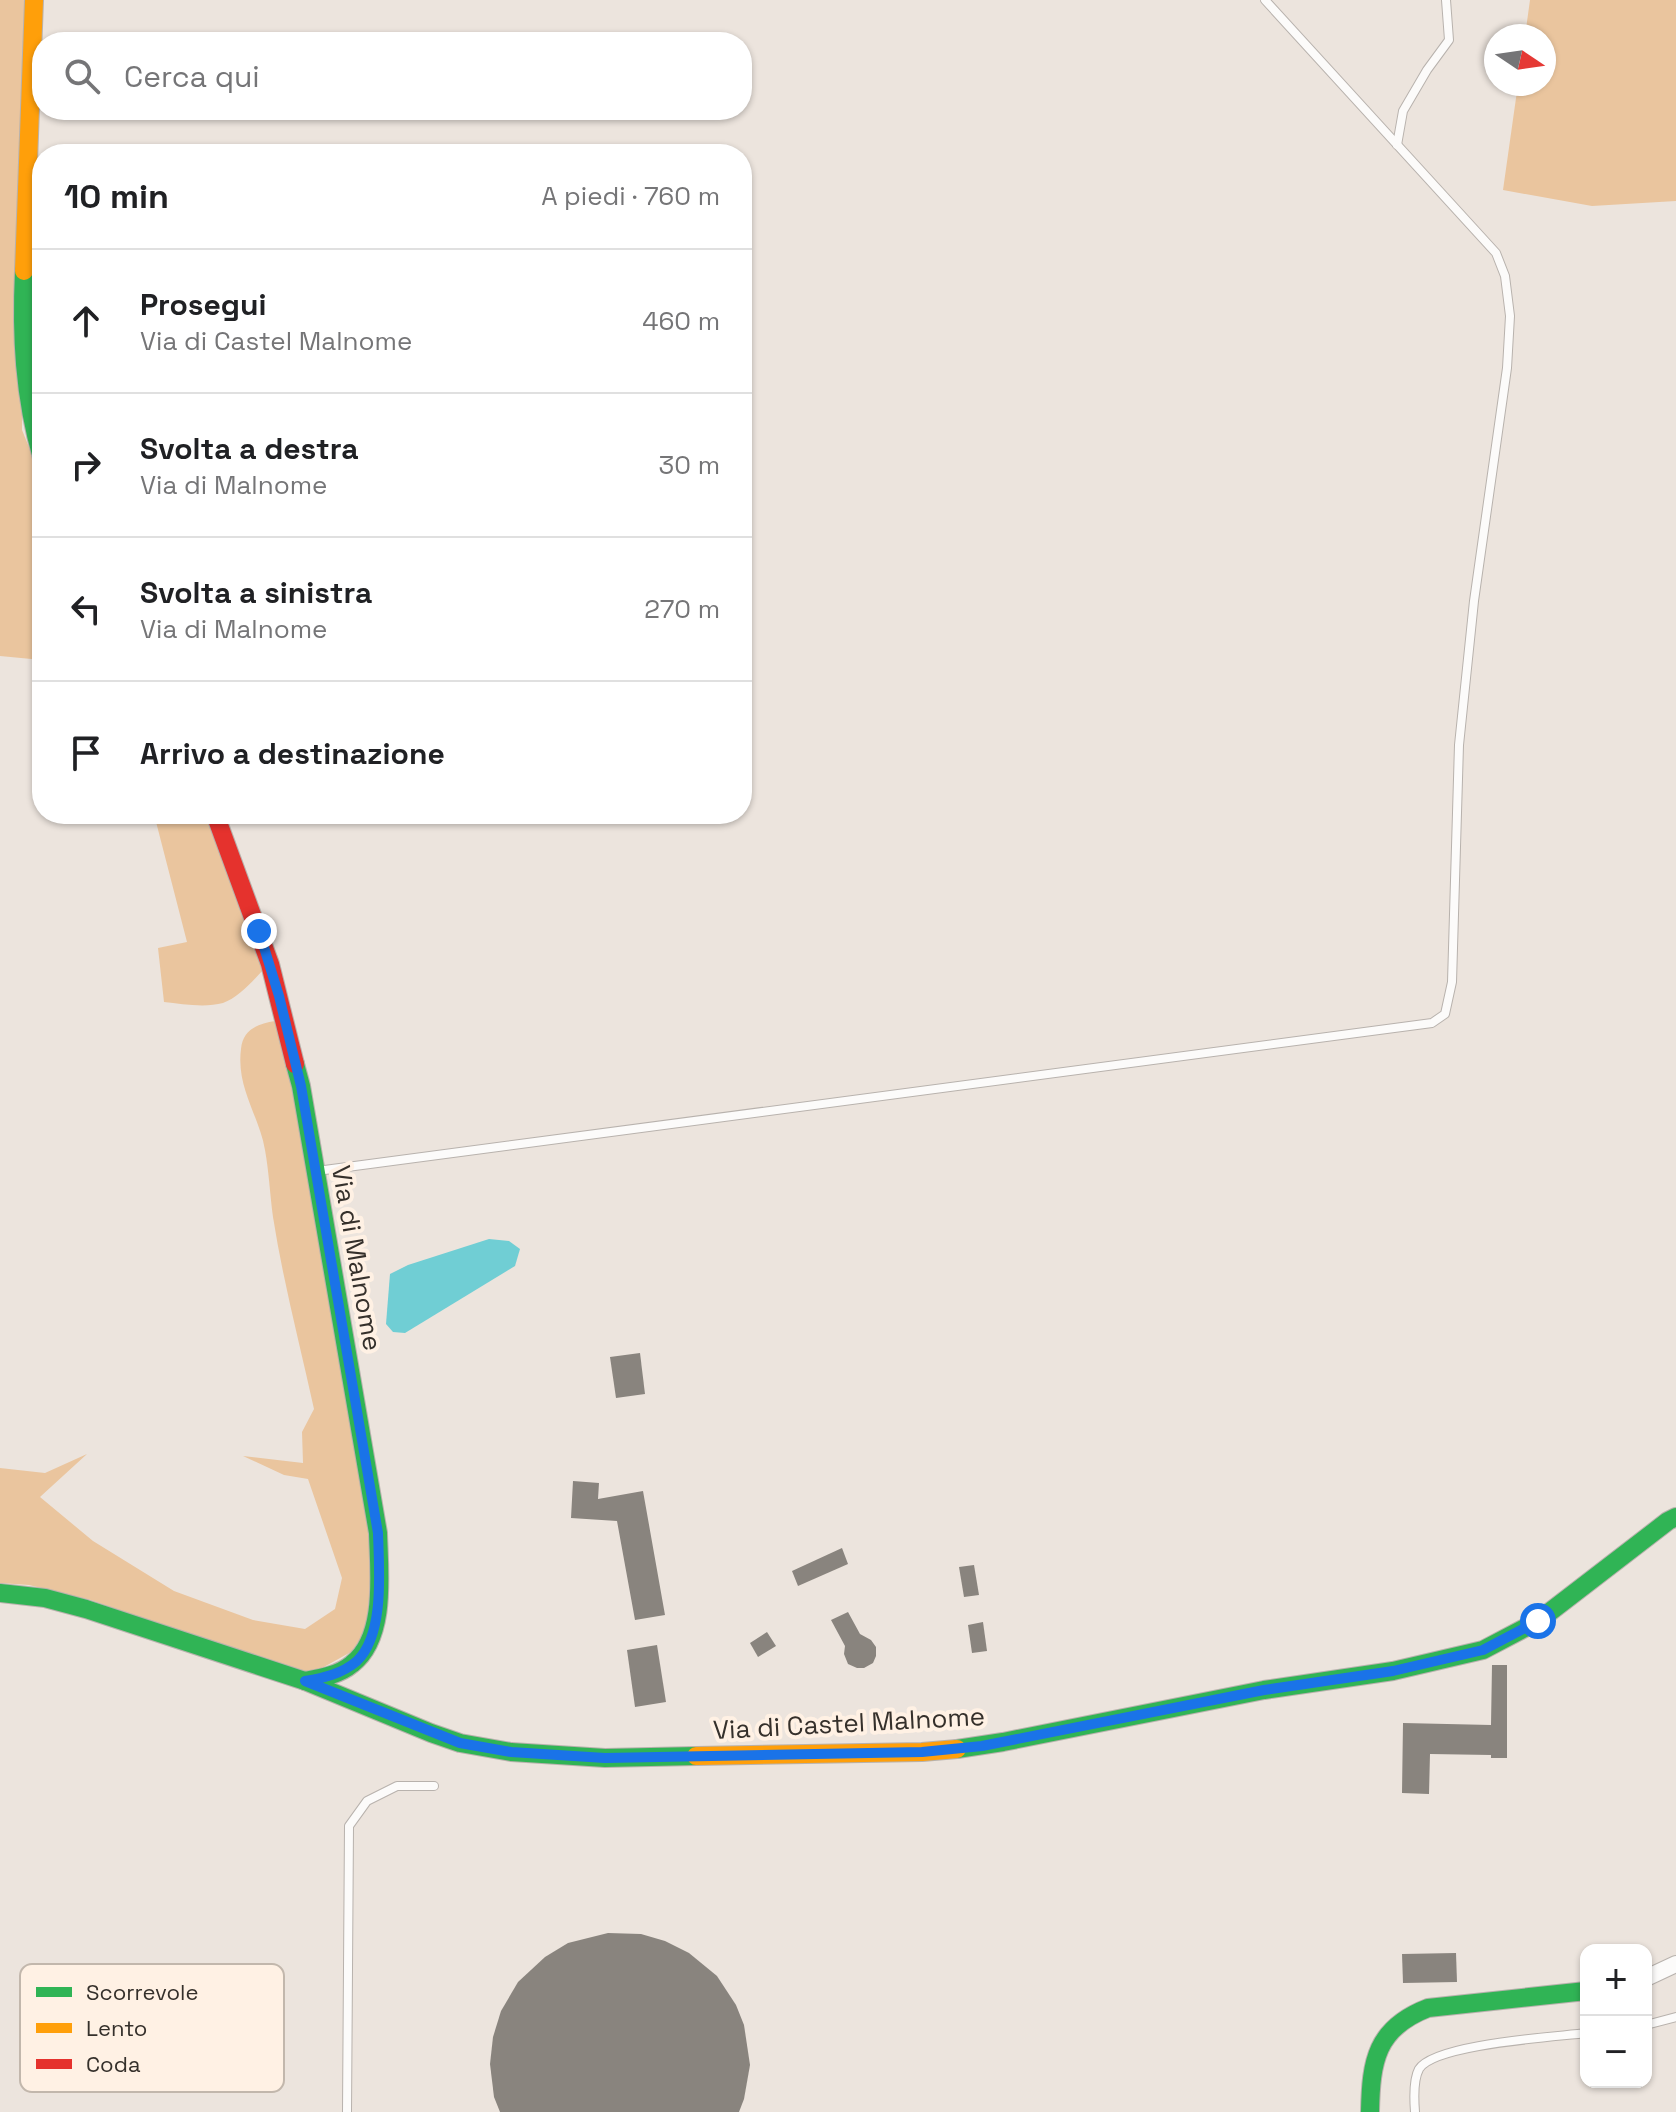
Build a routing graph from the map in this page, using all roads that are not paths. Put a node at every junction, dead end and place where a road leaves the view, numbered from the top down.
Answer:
1 (34, 0) edge
2 (1265, 0) edge
3 (1446, 0) edge
4 (32, 32) edge
5 (32, 38) edge
6 (1397, 145) junction
7 (32, 421) edge
8 (219, 824) edge
9 (316, 1172) junction
10 (1676, 1517) edge
11 (0, 1593) edge
12 (305, 1681) junction
13 (434, 1786) dead end
14 (1676, 1964) edge
15 (1652, 1975) edge
16 (1580, 1992) edge
17 (1676, 2017) edge
18 (1652, 2024) edge
19 (1580, 2034) edge
20 (347, 2112) edge
21 (1370, 2112) edge
22 (1415, 2112) edge

1 - 4 street
2 - 6 lane
3 - 6 lane
5 - 7 street
6 - 9 lane
8 - 9 street, Via di Malnome
9 - 12 street, Via di Malnome
10 - 12 street, Via di Castel Malnome
11 - 12 street, Via di Castel Malnome
13 - 20 lane
14 - 15 street
16 - 21 street
17 - 18 lane
19 - 22 lane

